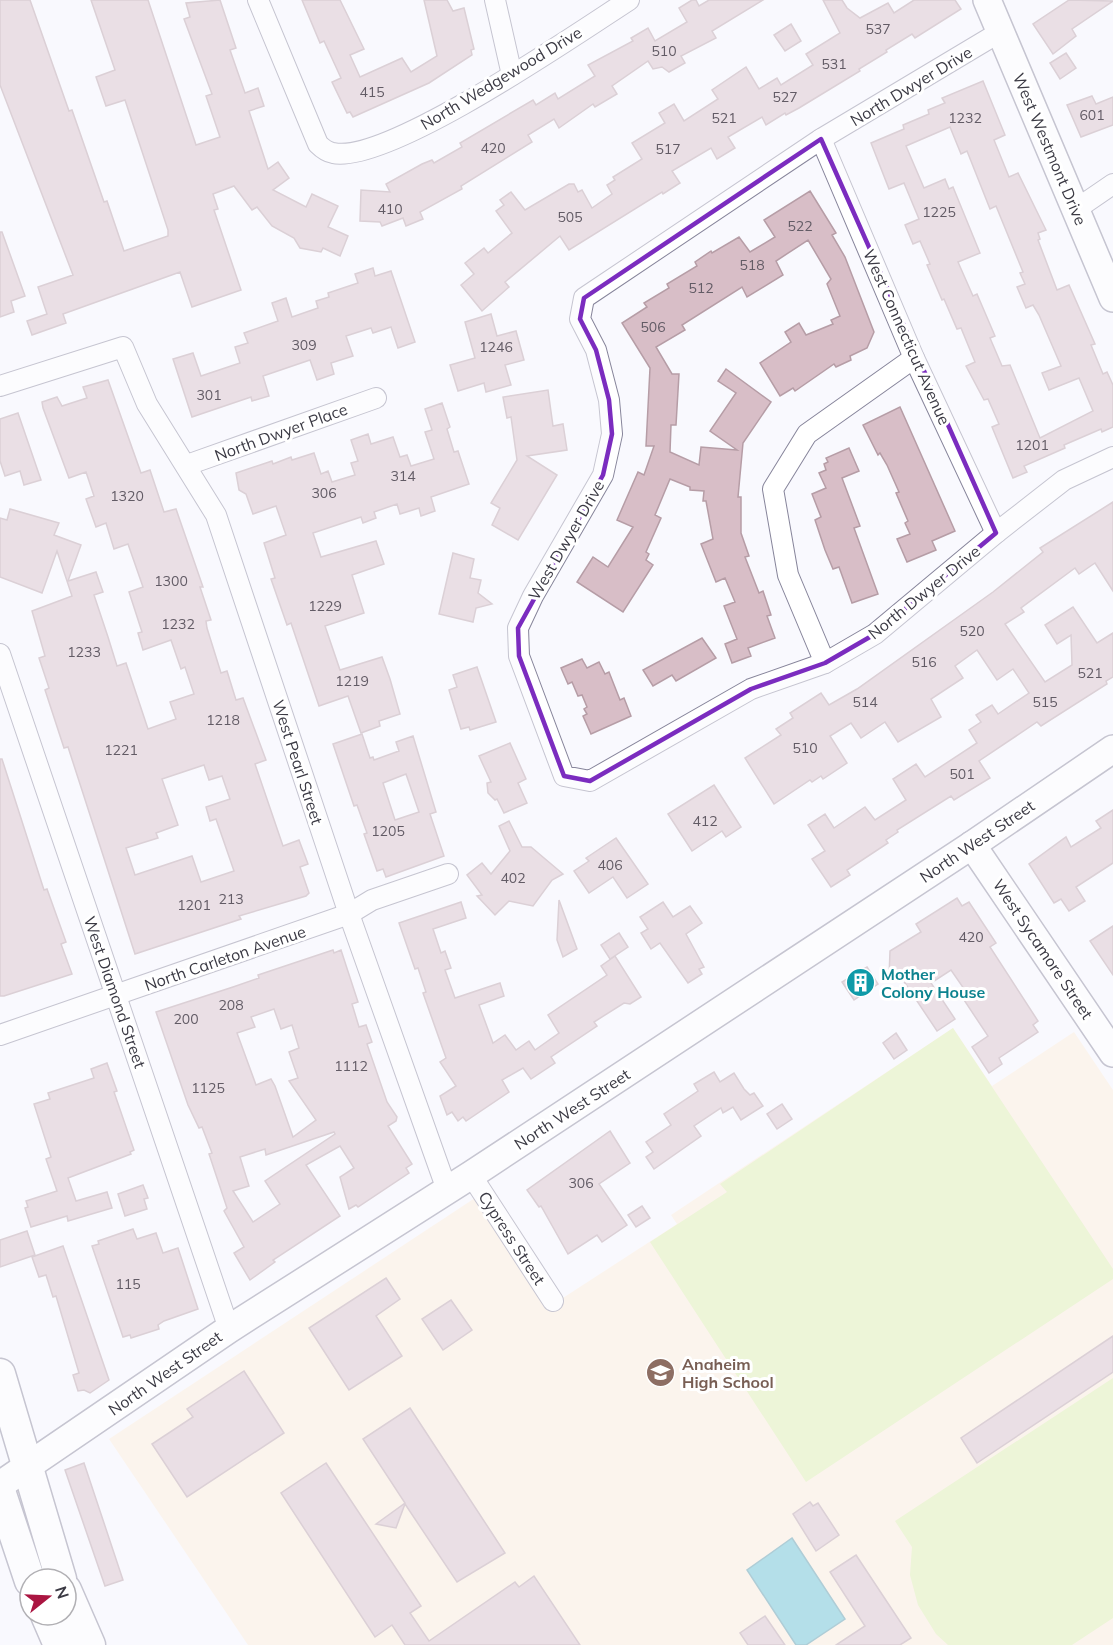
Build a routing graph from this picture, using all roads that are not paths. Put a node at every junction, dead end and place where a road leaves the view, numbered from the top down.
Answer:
1 (258, 0) edge
2 (495, 0) edge
3 (629, 0) edge
4 (991, 2) edge
5 (1000, 32) junction
6 (512, 75) junction
7 (821, 139) junction
8 (1113, 184) edge
9 (1076, 210) junction
10 (1113, 298) edge
11 (914, 358) junction
12 (0, 386) edge
13 (376, 398) dead end
14 (1113, 457) edge
15 (187, 465) junction
16 (996, 533) junction
17 (0, 654) edge
18 (825, 663) junction
19 (1113, 749) edge
20 (564, 776) joint
21 (972, 845) junction
22 (448, 874) dead end
23 (349, 914) junction
24 (117, 997) junction
25 (0, 1035) edge
26 (1113, 1053) edge
27 (471, 1175) junction
28 (447, 1190) junction
29 (553, 1301) dead end
30 (229, 1329) junction
31 (0, 1374) edge
32 (29, 1465) junction
33 (0, 1485) edge
34 (0, 1491) edge
35 (25, 1567) edge
36 (58, 1567) edge
37 (78, 1618) edge
38 (51, 1627) edge
39 (59, 1645) edge
40 (90, 1645) edge

1 - 6 street, North Wedgewood Drive
2 - 6 street
3 - 6 street, North Wedgewood Drive
4 - 5 street, West Westmont Drive
5 - 7 street, North Dwyer Drive
5 - 9 street, West Westmont Drive
7 - 11 street, West Connecticut Avenue
7 - 20 street, West Dwyer Drive
8 - 9 street
9 - 10 street, West Westmont Drive
11 - 16 street, West Connecticut Avenue
11 - 18 street
12 - 15 street, West Pearl Street
13 - 15 street, North Dwyer Place
14 - 16 street, North Dwyer Drive
15 - 23 street, West Pearl Street
16 - 18 street, North Dwyer Drive
17 - 24 street, West Diamond Street
18 - 20 street, North Dwyer Drive
19 - 21 street, North West Street
21 - 26 street, West Sycamore Street
21 - 27 street, North West Street
22 - 23 street, North Carleton Avenue
23 - 24 street, North Carleton Avenue
23 - 28 street, West Pearl Street
24 - 25 street, North Carleton Avenue
24 - 30 street, West Diamond Street
27 - 28 street, North West Street
27 - 29 street, Cypress Street
28 - 30 street, North West Street
30 - 32 street, North West Street
31 - 32 main road
32 - 33 street, North West Street
32 - 36 main road
34 - 35 main road
37 - 40 main road
38 - 39 main road

